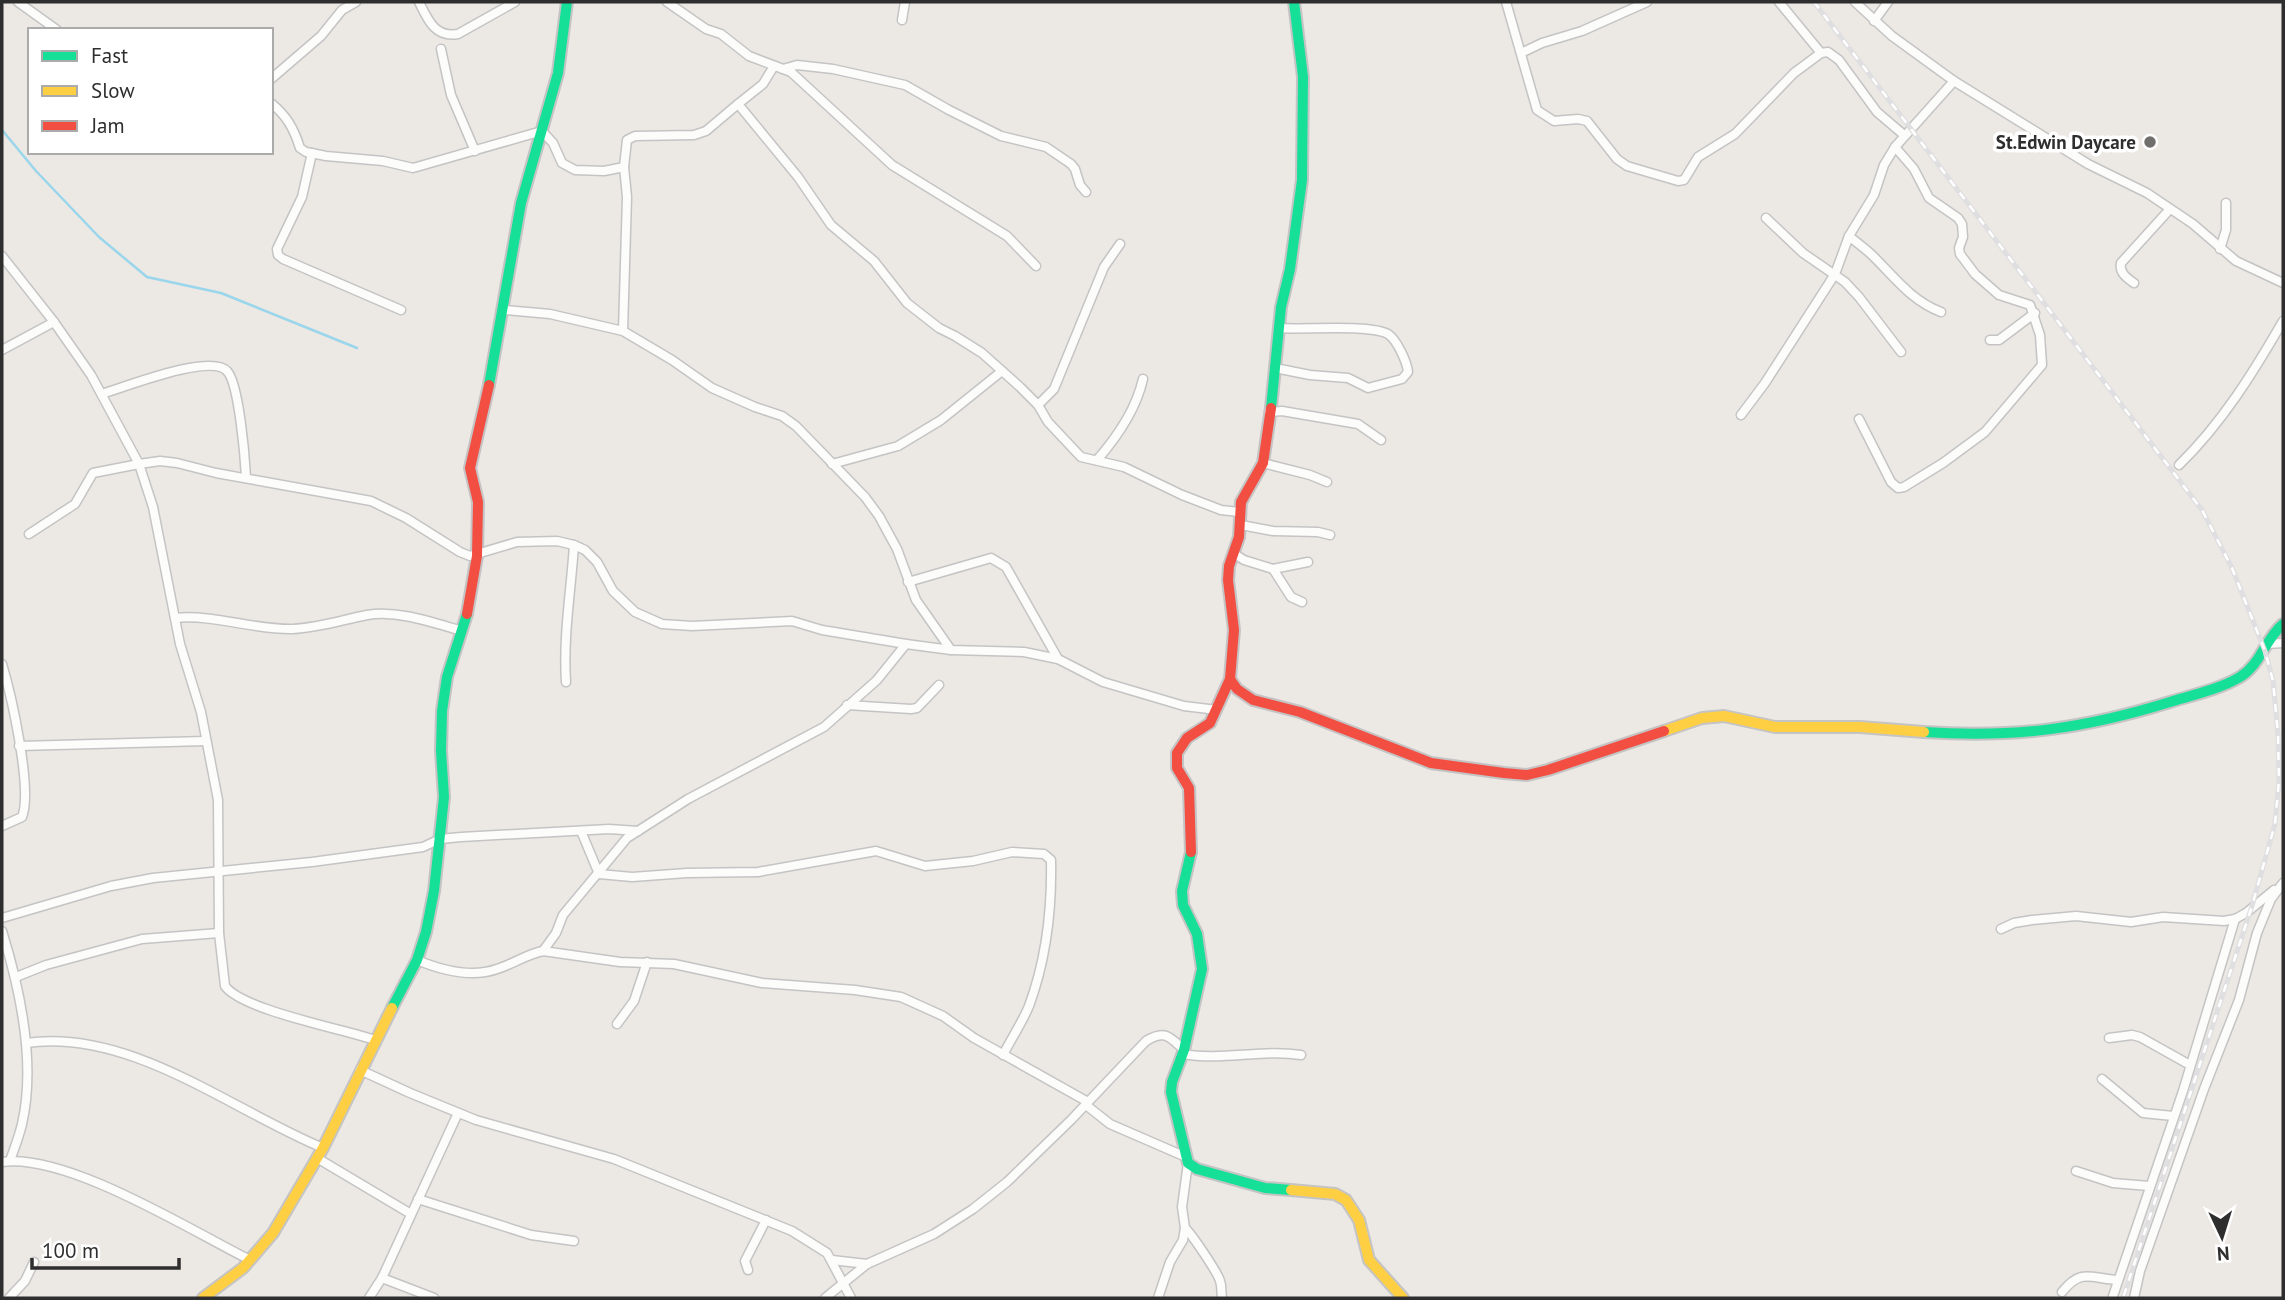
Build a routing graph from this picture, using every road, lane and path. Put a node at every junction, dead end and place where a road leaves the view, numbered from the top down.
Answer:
1 (18, 2) edge
2 (356, 2) edge
3 (419, 2) edge
4 (515, 2) edge
5 (567, 2) edge
6 (667, 2) edge
7 (905, 2) edge
8 (1294, 2) edge
9 (1506, 2) edge
10 (1647, 2) edge
11 (1779, 2) edge
12 (1855, 2) edge
13 (1888, 2) edge
14 (902, 20) dead end
15 (1874, 21) junction
16 (54, 28) edge
17 (441, 49) dead end
18 (1521, 53) junction
19 (1821, 53) junction
20 (778, 67) junction
21 (273, 77) edge
22 (1954, 81) junction
23 (738, 104) junction
24 (273, 105) edge
25 (542, 131) junction
26 (1904, 135) junction
27 (1895, 148) junction
28 (475, 151) junction
29 (312, 153) junction
30 (624, 167) junction
31 (1086, 192) dead end
32 (2226, 203) dead end
33 (2170, 209) junction
34 (1766, 218) dead end
35 (1849, 236) junction
36 (1120, 244) dead end
37 (2220, 249) junction
38 (3, 258) edge
39 (1035, 266) dead end
40 (1835, 274) junction
41 (2134, 283) dead end
42 (2283, 283) edge
43 (401, 310) dead end
44 (505, 310) junction
45 (1941, 312) dead end
46 (2035, 313) junction
47 (2283, 321) edge
48 (54, 322) junction
49 (1280, 328) junction
50 (623, 331) junction
51 (1990, 340) dead end
52 (2, 350) edge
53 (1901, 352) dead end
54 (1275, 368) junction
55 (1002, 371) junction
56 (1143, 379) dead end
57 (103, 394) junction
58 (1038, 405) junction
59 (1269, 412) junction
60 (1741, 415) dead end
61 (1860, 419) dead end
62 (1381, 440) dead end
63 (1097, 460) junction
64 (1263, 463) junction
65 (139, 464) junction
66 (832, 464) junction
67 (2179, 465) dead end
68 (247, 477) junction
69 (1327, 482) dead end
70 (1239, 512) junction
71 (1241, 525) junction
72 (29, 534) dead end
73 (1330, 535) dead end
74 (573, 545) junction
75 (1233, 552) junction
76 (477, 556) junction
77 (1308, 562) dead end
78 (1273, 569) junction
79 (908, 582) junction
80 (1302, 602) dead end
81 (175, 618) junction
82 (2283, 624) edge
83 (461, 631) junction
84 (2283, 643) edge
85 (906, 644) junction
86 (2268, 644) junction
87 (951, 650) junction
88 (1058, 659) junction
89 (2, 664) edge
90 (1230, 679) junction
91 (566, 682) dead end
92 (939, 685) dead end
93 (5, 692) edge
94 (847, 705) junction
95 (1217, 710) junction
96 (206, 741) junction
97 (19, 746) junction
98 (2, 826) edge
99 (581, 831) junction
100 (638, 831) junction
101 (440, 839) junction
102 (219, 873) junction
103 (599, 874) junction
104 (2281, 885) edge
105 (2, 918) edge
106 (2235, 919) junction
107 (2001, 929) dead end
108 (2, 931) edge
109 (219, 933) junction
110 (543, 951) junction
111 (417, 960) junction
112 (647, 962) junction
113 (16, 977) junction
114 (617, 1024) dead end
115 (2109, 1038) dead end
116 (375, 1041) junction
117 (26, 1043) junction
118 (1184, 1052) junction
119 (1003, 1055) junction
120 (1301, 1055) dead end
121 (2190, 1065) junction
122 (360, 1070) junction
123 (2102, 1079) dead end
124 (1087, 1103) junction
125 (458, 1113) junction
126 (2173, 1116) junction
127 (320, 1153) junction
128 (1187, 1160) junction
129 (6, 1161) edge
130 (2076, 1171) dead end
131 (2149, 1186) junction
132 (418, 1199) junction
133 (411, 1214) junction
134 (766, 1220) junction
135 (1185, 1228) junction
136 (574, 1241) dead end
137 (250, 1260) junction
138 (832, 1260) junction
139 (34, 1262) dead end
140 (867, 1264) junction
141 (748, 1270) dead end
142 (382, 1278) junction
143 (2118, 1280) junction
144 (842, 1284) junction
145 (2062, 1292) dead end
146 (2113, 1296) dead end
147 (9, 1298) edge
148 (203, 1298) edge
149 (369, 1298) edge
150 (434, 1298) edge
151 (825, 1298) edge
152 (852, 1298) edge
153 (1158, 1298) edge
154 (1222, 1298) edge
155 (1403, 1298) edge
156 (2134, 1298) edge

1 - 16 street
2 - 21 street
3 - 4 street
5 - 25 street
6 - 20 street
7 - 14 street
8 - 49 street
9 - 18 street
10 - 18 street
11 - 19 street
12 - 15 street
13 - 15 street
15 - 22 street
17 - 28 street
18 - 19 street
19 - 26 street
20 - 23 street
20 - 31 street
20 - 39 street
22 - 26 street
22 - 33 street
23 - 30 street
23 - 55 street
24 - 29 street
25 - 28 street
25 - 30 street
25 - 44 street
26 - 27 street
27 - 35 street
27 - 46 street
28 - 29 street
29 - 43 street
30 - 50 street
32 - 37 street
33 - 37 street
33 - 41 street
34 - 40 street
35 - 40 street
35 - 45 street
36 - 58 street
37 - 42 street
38 - 48 street
40 - 53 street
40 - 60 street
44 - 50 street
44 - 76 street
46 - 51 street
46 - 61 street
47 - 67 street
48 - 52 street
48 - 57 street
49 - 54 street
49 - 54 street
50 - 66 street
54 - 59 street
55 - 58 street
55 - 66 street
56 - 63 street
57 - 65 street
57 - 68 street
58 - 63 street
59 - 62 street
59 - 64 street
63 - 70 street
64 - 69 street
64 - 70 street
65 - 68 street
65 - 72 street
65 - 81 street
66 - 79 street
68 - 76 street
70 - 71 street
71 - 73 street
71 - 75 street
74 - 76 street
74 - 85 street
74 - 91 street
75 - 78 street
75 - 90 street
76 - 83 street
77 - 78 street
78 - 80 street
79 - 87 street
79 - 88 street
81 - 83 street
81 - 96 street
82 - 86 street
83 - 101 street
84 - 86 street
85 - 87 street
85 - 94 street
86 - 90 street
87 - 88 street
88 - 95 street
89 - 93 street
90 - 95 street
92 - 94 street
93 - 97 street
94 - 100 street
95 - 118 street
96 - 97 street
96 - 102 street
97 - 98 street
99 - 100 street
99 - 101 street
99 - 103 street
100 - 103 street
101 - 102 street
101 - 111 street
102 - 105 street
102 - 109 street
103 - 110 street
103 - 119 street
104 - 106 street
104 - 156 street
106 - 107 street
106 - 121 street
108 - 113 street
109 - 113 street
109 - 116 street
110 - 111 street
110 - 112 street
111 - 116 street
112 - 114 street
112 - 119 street
113 - 117 street
115 - 121 street
116 - 122 street
117 - 127 street
117 - 129 street
118 - 120 street
118 - 124 street
118 - 128 street
119 - 124 street
121 - 126 street
122 - 125 street
122 - 127 street
123 - 126 street
124 - 128 street
124 - 140 street
125 - 132 street
125 - 134 street
126 - 131 street
127 - 133 street
127 - 137 street
128 - 135 street
128 - 155 street
129 - 137 street
130 - 131 street
131 - 143 street
132 - 133 street
132 - 136 street
133 - 142 street
134 - 138 street
134 - 141 street
135 - 153 street
135 - 154 street
137 - 148 street
138 - 140 street
138 - 144 street
139 - 147 street
140 - 144 street
142 - 149 street
142 - 150 street
143 - 145 street
143 - 146 street
144 - 151 street
144 - 152 street

